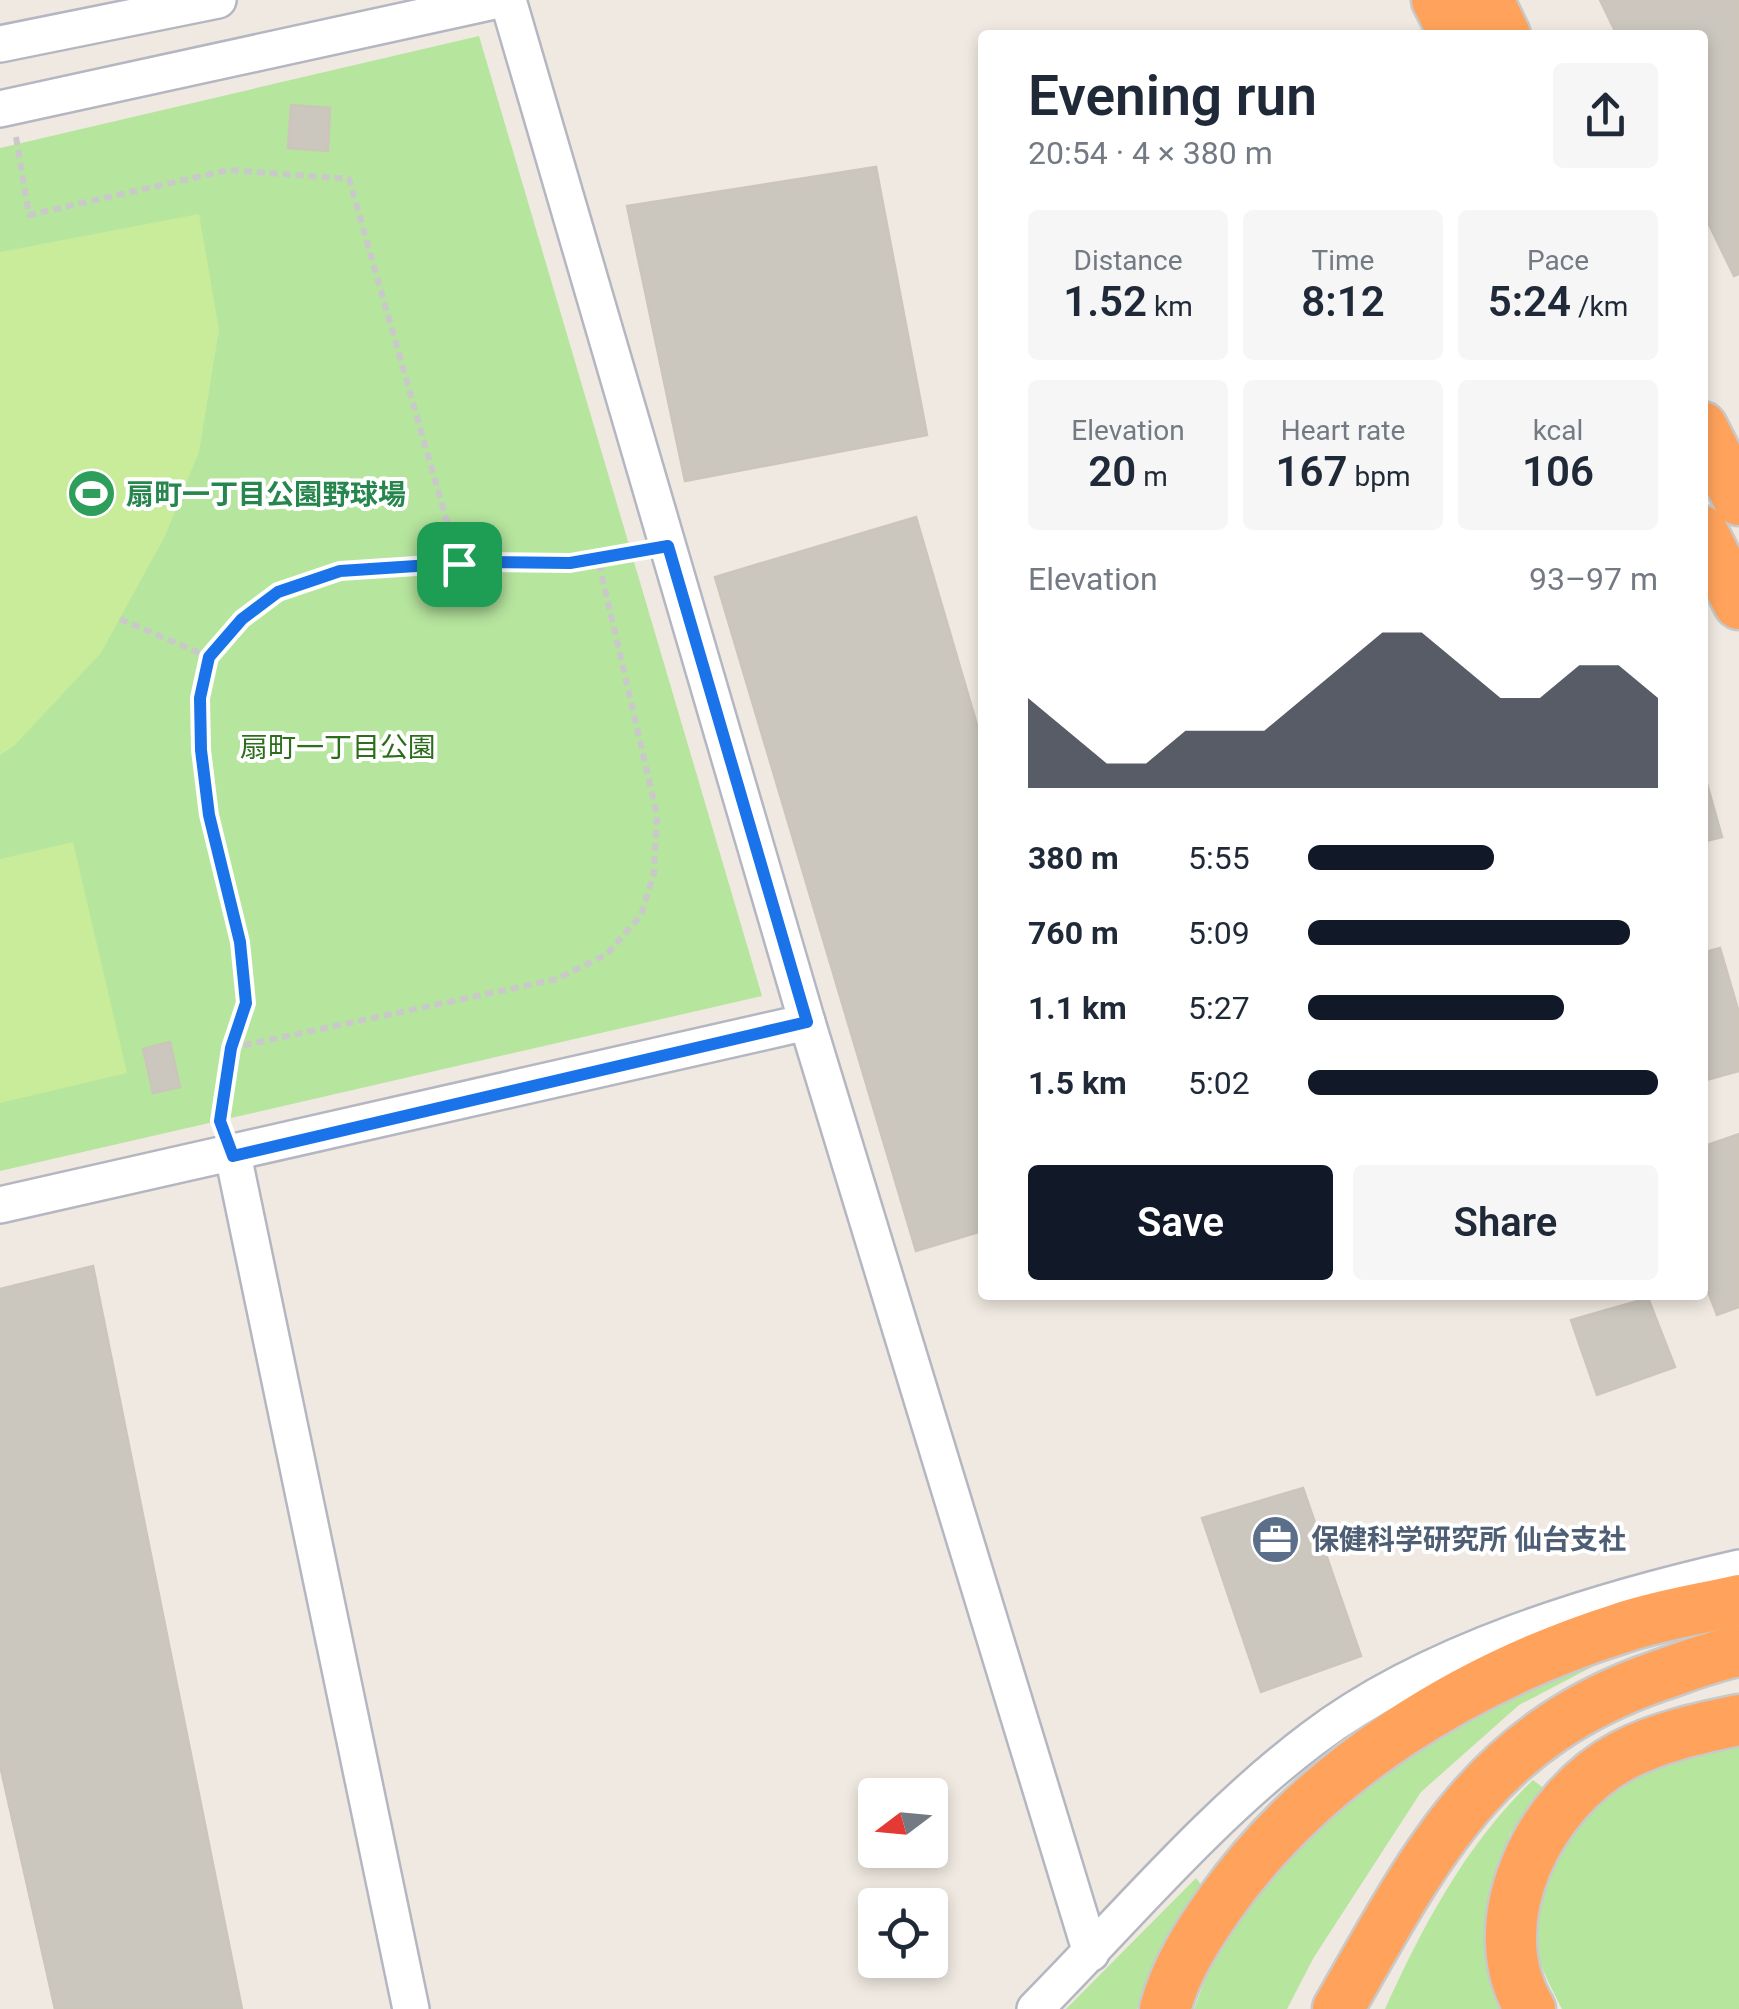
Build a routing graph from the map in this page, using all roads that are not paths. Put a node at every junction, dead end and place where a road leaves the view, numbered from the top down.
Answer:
1 (218, 0) edge
2 (498, 0) edge
3 (508, 0) edge
4 (1437, 0) edge
5 (1488, 0) edge
6 (1452, 30) edge
7 (1503, 30) edge
8 (0, 44) edge
9 (7, 108) edge
10 (1708, 439) edge
11 (1739, 500) edge
12 (1708, 543) edge
13 (1739, 604) edge
14 (807, 1022) junction
15 (233, 1156) junction
16 (0, 1206) edge
17 (1739, 1568) edge
18 (1739, 1600) edge
19 (1739, 1651) edge
20 (1739, 1720) edge
21 (1091, 1953) junction
22 (411, 2009) edge
23 (1035, 2009) edge
24 (1165, 2009) edge
25 (1338, 2009) edge
26 (1530, 2009) edge

1 - 8 street
2 - 9 street
3 - 14 street
4 - 6 highway
5 - 7 highway
10 - 11 highway
12 - 13 highway
14 - 15 street
14 - 21 street
15 - 16 street
15 - 22 street
17 - 21 street
18 - 24 highway
19 - 25 highway
20 - 26 highway
21 - 23 street

